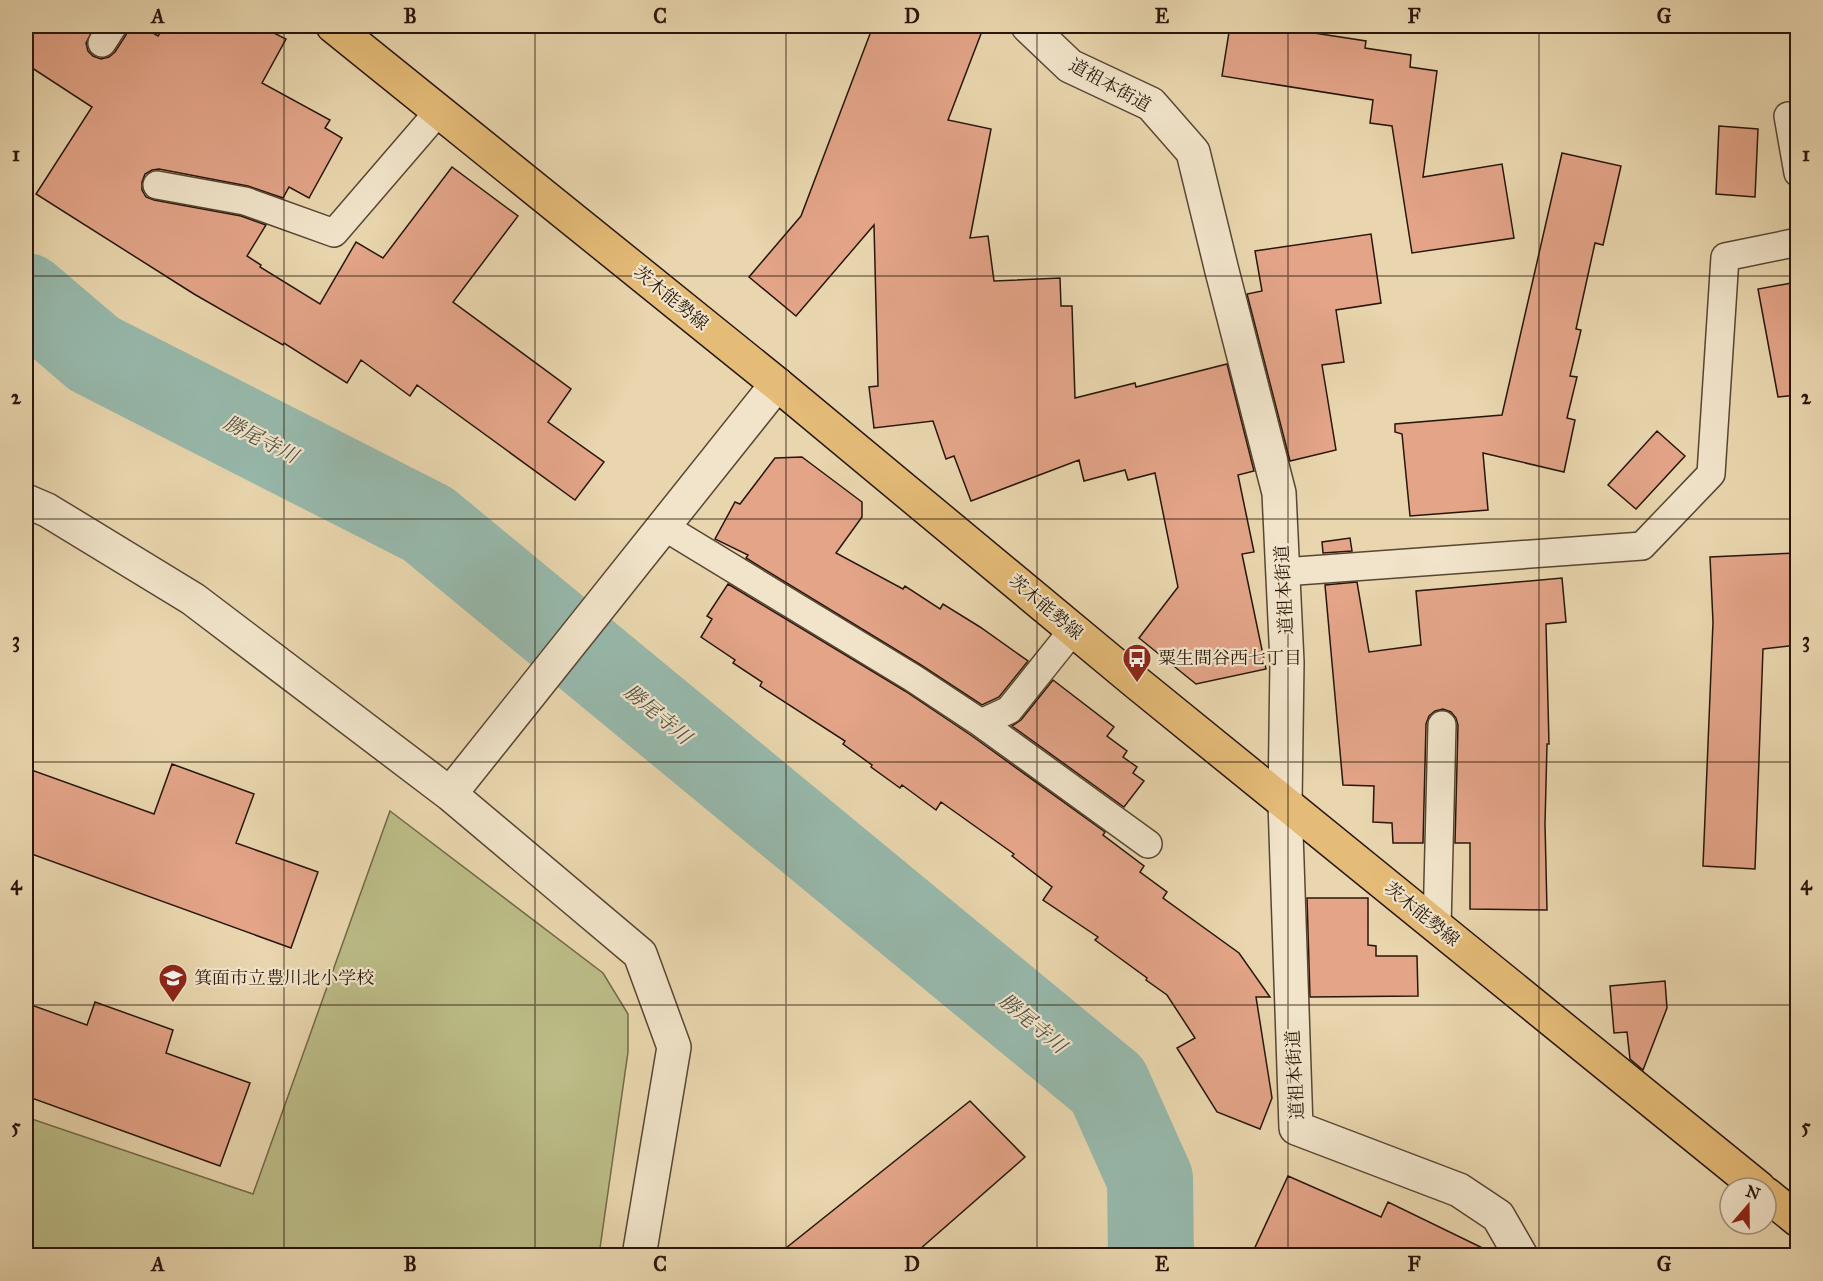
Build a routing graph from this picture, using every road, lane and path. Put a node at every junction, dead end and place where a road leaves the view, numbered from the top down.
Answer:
1 (333, 26) edge
2 (1028, 26) edge
3 (440, 111) junction
4 (1788, 116) dead end
5 (1797, 173) edge
6 (158, 185) dead end
7 (1797, 243) edge
8 (777, 384) junction
9 (26, 501) edge
10 (663, 526) junction
11 (1283, 572) junction
12 (1073, 630) junction
13 (981, 723) junction
14 (1442, 725) dead end
15 (450, 794) junction
16 (1285, 803) junction
17 (1148, 844) dead end
18 (1437, 927) junction
19 (1744, 1176) edge
20 (1778, 1204) edge
21 (1797, 1220) edge
22 (639, 1256) edge
23 (1521, 1256) edge

1 - 3 main road, 茨木能勢線
2 - 11 street, 道祖本街道
3 - 6 lane
3 - 8 main road, 茨木能勢線
4 - 5 lane
7 - 11 lane
8 - 10 street
8 - 12 main road, 茨木能勢線
9 - 15 street
10 - 13 lane
10 - 15 street
11 - 16 street, 道祖本街道
12 - 13 lane
12 - 16 main road, 茨木能勢線
13 - 17 lane
14 - 18 lane
15 - 22 street
16 - 18 main road, 茨木能勢線
16 - 23 street, 道祖本街道
18 - 19 main road, 茨木能勢線
20 - 21 main road

